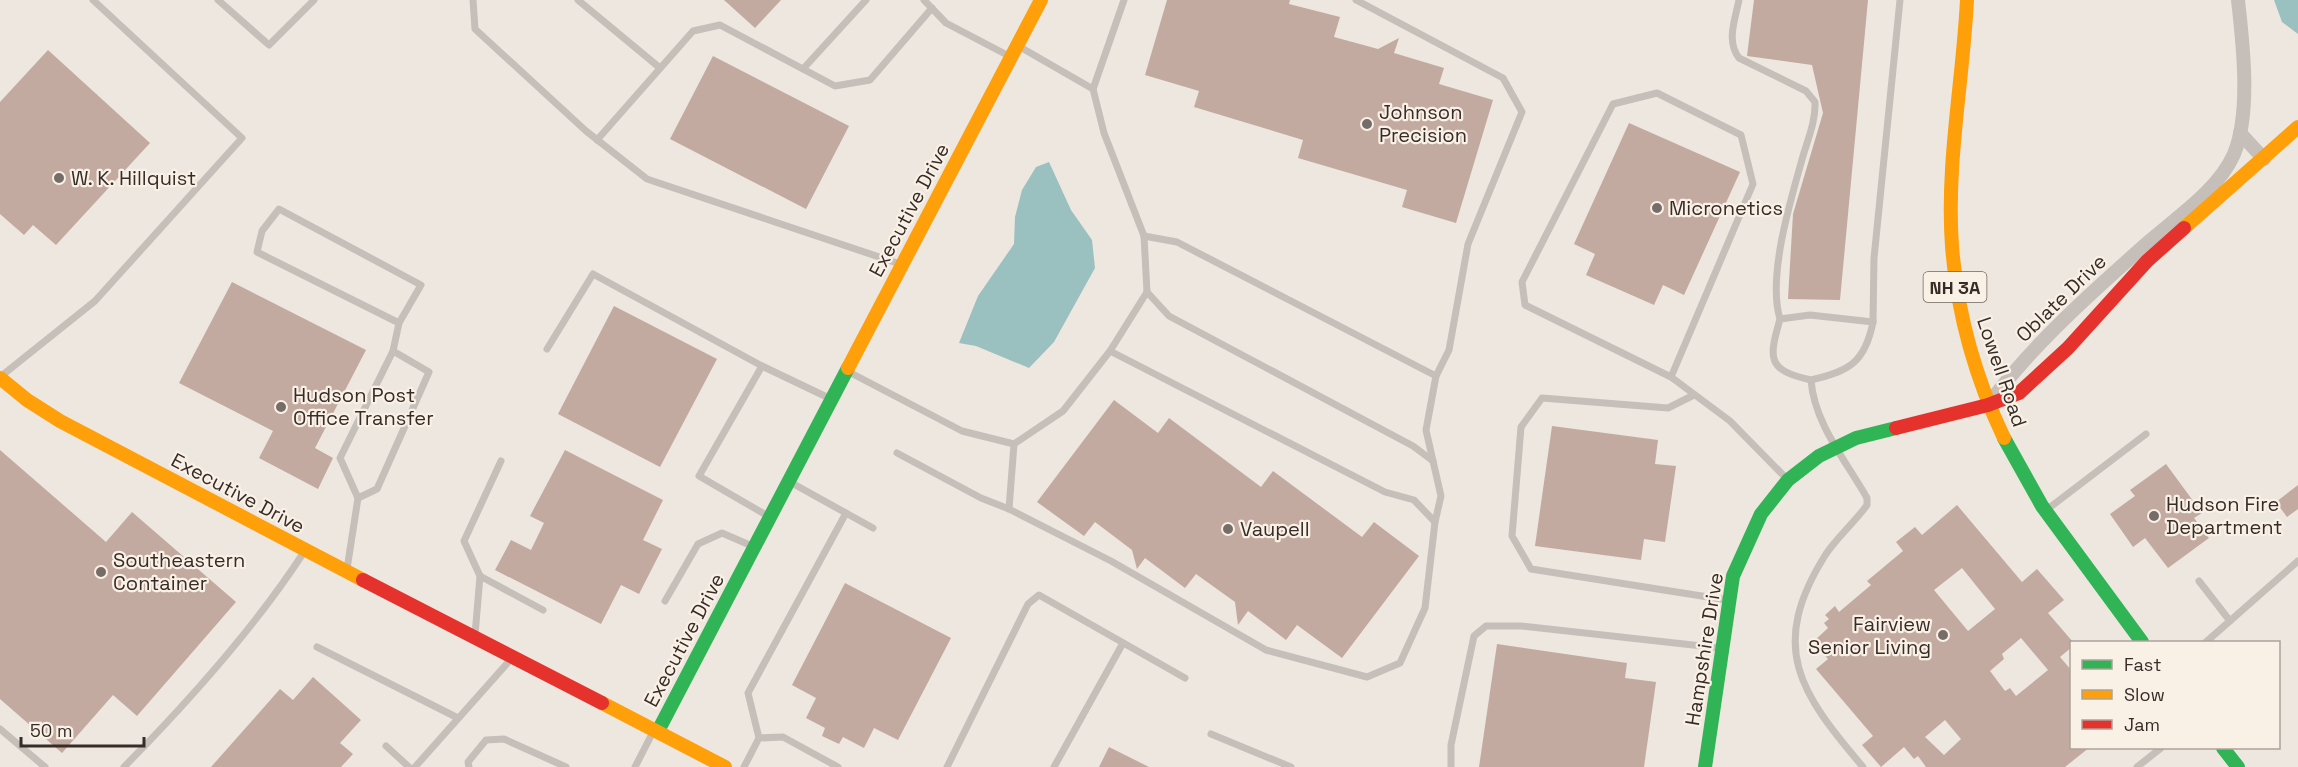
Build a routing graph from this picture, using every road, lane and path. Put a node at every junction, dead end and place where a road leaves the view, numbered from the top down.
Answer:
1 (93, 0) edge
2 (218, 0) edge
3 (314, 0) edge
4 (472, 0) edge
5 (578, 0) edge
6 (866, 0) edge
7 (924, 0) edge
8 (1041, 0) edge
9 (1124, 0) edge
10 (1356, 0) edge
11 (1739, 0) edge
12 (1900, 0) edge
13 (1966, 0) edge
14 (2238, 0) edge
15 (932, 8) junction
16 (1014, 51) junction
17 (660, 68) junction
18 (802, 69) junction
19 (1093, 89) junction
20 (2298, 127) edge
21 (2240, 133) junction
22 (597, 140) junction
23 (2264, 159) junction
24 (1144, 236) junction
25 (902, 265) junction
26 (1147, 292) junction
27 (1780, 319) junction
28 (399, 322) junction
29 (1873, 322) junction
30 (547, 349) dead end
31 (393, 351) junction
32 (1110, 351) junction
33 (762, 366) junction
34 (847, 371) junction
35 (1436, 376) junction
36 (1671, 377) junction
37 (0, 378) edge
38 (1811, 380) junction
39 (1694, 395) junction
40 (832, 399) junction
41 (1988, 405) junction
42 (2146, 434) dead end
43 (1014, 444) junction
44 (1837, 446) junction
45 (897, 453) dead end
46 (501, 461) dead end
47 (1433, 461) junction
48 (1788, 480) junction
49 (788, 481) junction
50 (358, 498) junction
51 (1009, 509) junction
52 (2044, 512) junction
53 (846, 513) junction
54 (770, 518) junction
55 (1435, 522) junction
56 (873, 528) dead end
57 (754, 547) junction
58 (305, 550) junction
59 (2298, 561) edge
60 (347, 571) junction
61 (480, 576) junction
62 (2199, 581) dead end
63 (1729, 600) junction
64 (665, 602) dead end
65 (543, 610) dead end
66 (2229, 621) junction
67 (475, 637) junction
68 (2141, 641) edge
69 (2207, 641) edge
70 (1123, 643) junction
71 (317, 647) dead end
72 (1722, 648) junction
73 (513, 657) junction
74 (1185, 678) dead end
75 (458, 718) junction
76 (0, 729) edge
77 (656, 730) junction
78 (1211, 734) dead end
79 (759, 738) junction
80 (386, 746) dead end
81 (2159, 749) edge
82 (2224, 749) edge
83 (45, 767) edge
84 (124, 767) edge
85 (409, 767) edge
86 (415, 767) edge
87 (469, 767) edge
88 (566, 767) edge
89 (635, 767) edge
90 (725, 767) edge
91 (744, 767) edge
92 (838, 767) edge
93 (947, 767) edge
94 (1054, 767) edge
95 (1291, 767) edge
96 (1451, 767) edge
97 (1705, 767) edge
98 (1863, 767) edge
99 (2137, 767) edge
100 (2238, 767) edge

1 - 37 lane
2 - 3 lane
4 - 22 lane
5 - 17 lane
6 - 18 lane
7 - 15 lane
8 - 16 street, Executive Drive
9 - 19 lane
10 - 35 lane
11 - 27 lane
12 - 29 lane
13 - 41 street, Lowell Road / NH 3A
14 - 21 street, Oblate Drive
15 - 16 lane
15 - 18 lane
16 - 19 lane
16 - 25 street, Executive Drive
17 - 18 lane
17 - 22 lane
19 - 24 lane
20 - 23 street, Oblate Drive
21 - 23 street
21 - 41 street, Oblate Drive
22 - 25 lane
23 - 41 street, Oblate Drive
24 - 26 lane
24 - 35 lane
25 - 34 street, Executive Drive
26 - 32 lane
26 - 47 lane
27 - 29 lane
27 - 38 lane
28 - 28 lane
28 - 31 lane
29 - 38 lane
30 - 33 lane
31 - 50 lane
31 - 50 lane
32 - 43 lane
32 - 55 lane
33 - 40 lane
33 - 54 lane
34 - 40 street, Executive Drive
34 - 43 lane
35 - 47 lane
36 - 36 lane
36 - 39 lane
37 - 58 street, Executive Drive
38 - 44 lane
39 - 48 lane
39 - 63 lane
40 - 49 street, Executive Drive
41 - 44 street, Hampshire Drive
41 - 52 street, Lowell Road / NH 3A
42 - 52 lane
43 - 51 lane
44 - 48 street, Hampshire Drive
44 - 98 lane
45 - 51 lane
46 - 61 lane
47 - 55 lane
48 - 63 street, Hampshire Drive
49 - 53 lane
49 - 54 street, Executive Drive
50 - 60 lane
51 - 55 lane
52 - 68 street, Lowell Road / NH 3A
53 - 56 lane
53 - 79 lane
54 - 57 street, Executive Drive
57 - 64 lane
57 - 77 street, Executive Drive
58 - 60 street, Executive Drive
58 - 84 lane
59 - 66 lane
60 - 67 street, Executive Drive
61 - 65 lane
61 - 67 lane
62 - 66 lane
63 - 72 street, Hampshire Drive
66 - 69 lane
67 - 73 street, Executive Drive
70 - 74 lane
70 - 93 lane
70 - 94 lane
71 - 75 lane
72 - 96 lane
72 - 97 street, Hampshire Drive
73 - 75 lane
73 - 77 street, Executive Drive
75 - 86 lane
76 - 83 lane
77 - 89 lane
77 - 90 street
78 - 95 lane
79 - 91 lane
79 - 92 lane
80 - 85 lane
81 - 99 lane
82 - 100 street
87 - 88 lane

